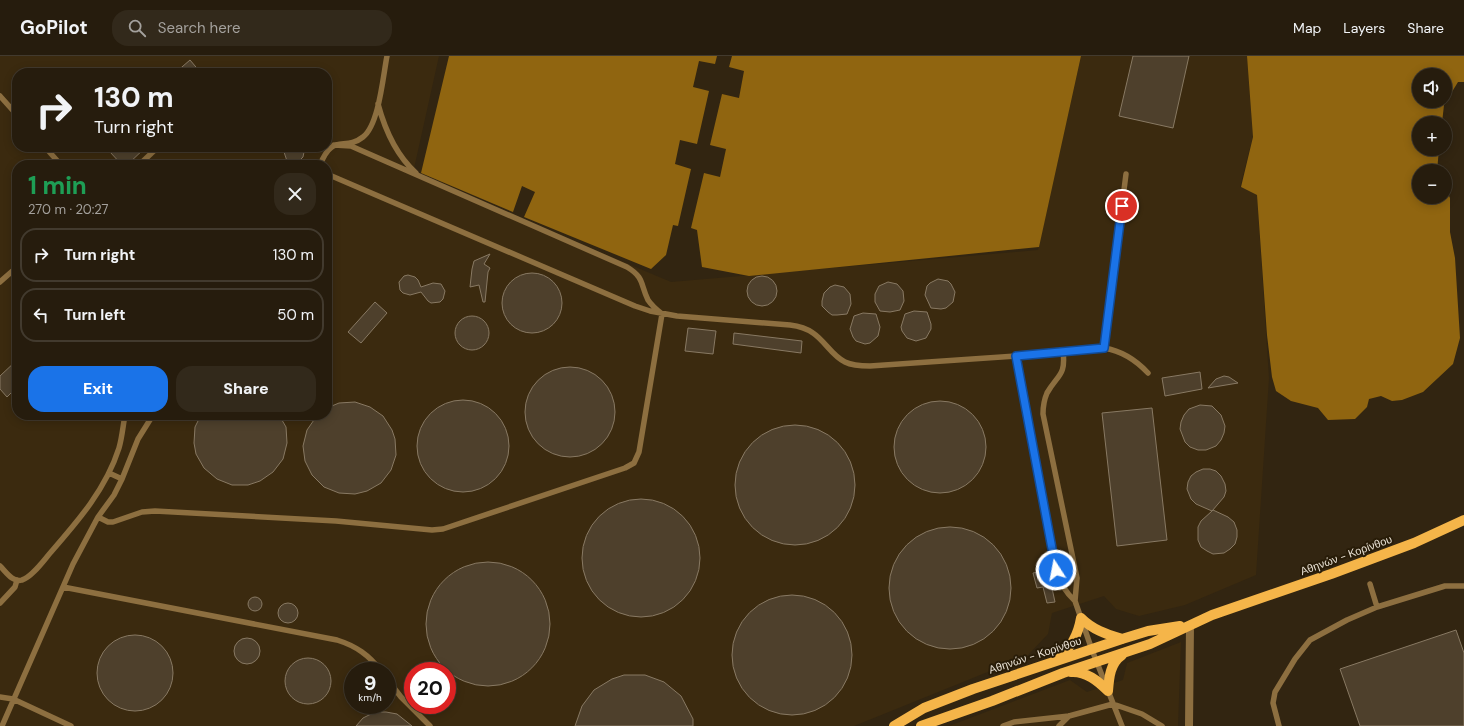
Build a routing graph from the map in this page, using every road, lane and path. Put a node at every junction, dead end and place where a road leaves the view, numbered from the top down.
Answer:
1 (386, 56) edge
2 (0, 96) edge
3 (378, 104) junction
4 (12, 109) edge
5 (334, 145) joint
6 (49, 152) edge
7 (153, 152) edge
8 (57, 160) edge
9 (144, 160) edge
10 (1126, 174) dead end
11 (332, 176) edge
12 (424, 179) junction
13 (12, 271) edge
14 (0, 282) edge
15 (662, 314) junction
16 (1104, 348) junction
17 (1063, 351) junction
18 (1016, 356) junction
19 (1148, 373) dead end
20 (124, 420) edge
21 (150, 420) edge
22 (109, 473) junction
23 (122, 479) junction
24 (98, 517) junction
25 (1464, 520) edge
26 (0, 566) edge
27 (17, 580) junction
28 (1370, 584) dead end
29 (1464, 586) edge
30 (63, 587) junction
31 (1076, 601) junction
32 (0, 603) edge
33 (1377, 607) junction
34 (1081, 618) junction
35 (1190, 625) junction
36 (1122, 638) junction
37 (1092, 650) junction
38 (1126, 653) junction
39 (1057, 660) junction
40 (372, 662) edge
41 (1097, 663) junction
42 (1063, 673) junction
43 (396, 691) edge
44 (1108, 691) junction
45 (0, 697) edge
46 (13, 699) junction
47 (1113, 704) junction
48 (1069, 716) junction
49 (2, 726) edge
50 (71, 726) edge
51 (430, 726) edge
52 (894, 726) edge
53 (921, 726) edge
54 (1003, 726) edge
55 (1059, 726) edge
56 (1122, 726) edge
57 (1162, 726) edge
58 (1190, 726) edge
59 (1279, 726) edge

1 - 3 lane
2 - 4 lane
3 - 5 lane
3 - 12 lane
5 - 12 lane
6 - 8 lane
7 - 9 lane
10 - 16 lane
11 - 15 lane
12 - 15 lane
13 - 14 lane
15 - 18 lane
15 - 24 lane
16 - 17 lane
16 - 19 lane
17 - 18 lane
17 - 31 lane
18 - 31 lane
20 - 22 lane
21 - 23 lane
22 - 23 lane
22 - 27 lane
23 - 24 lane
24 - 30 lane
25 - 35 main road, Αθηνών - Κορίνθου
26 - 27 lane
27 - 32 lane
28 - 33 lane
29 - 33 lane
30 - 40 lane
30 - 46 lane
31 - 34 lane
33 - 59 lane
34 - 36 main road
34 - 37 lane
34 - 39 main road
35 - 36 main road, Αθηνών - Κορίνθου
35 - 38 main road, Αθηνών - Κορίνθου
35 - 58 street
36 - 37 main road, Αθηνών - Κορίνθου
37 - 39 main road, Αθηνών - Κορίνθου
37 - 41 lane
38 - 41 main road, Αθηνών - Κορίνθου
38 - 44 main road
39 - 52 main road, Αθηνών - Κορίνθου
41 - 42 main road, Αθηνών - Κορίνθου
41 - 44 lane
42 - 44 main road
42 - 53 main road, Αθηνών - Κορίνθου
43 - 51 lane
44 - 47 lane
45 - 46 lane
46 - 49 lane
46 - 50 lane
47 - 48 lane
47 - 56 lane
47 - 57 lane
48 - 54 lane
48 - 55 lane

